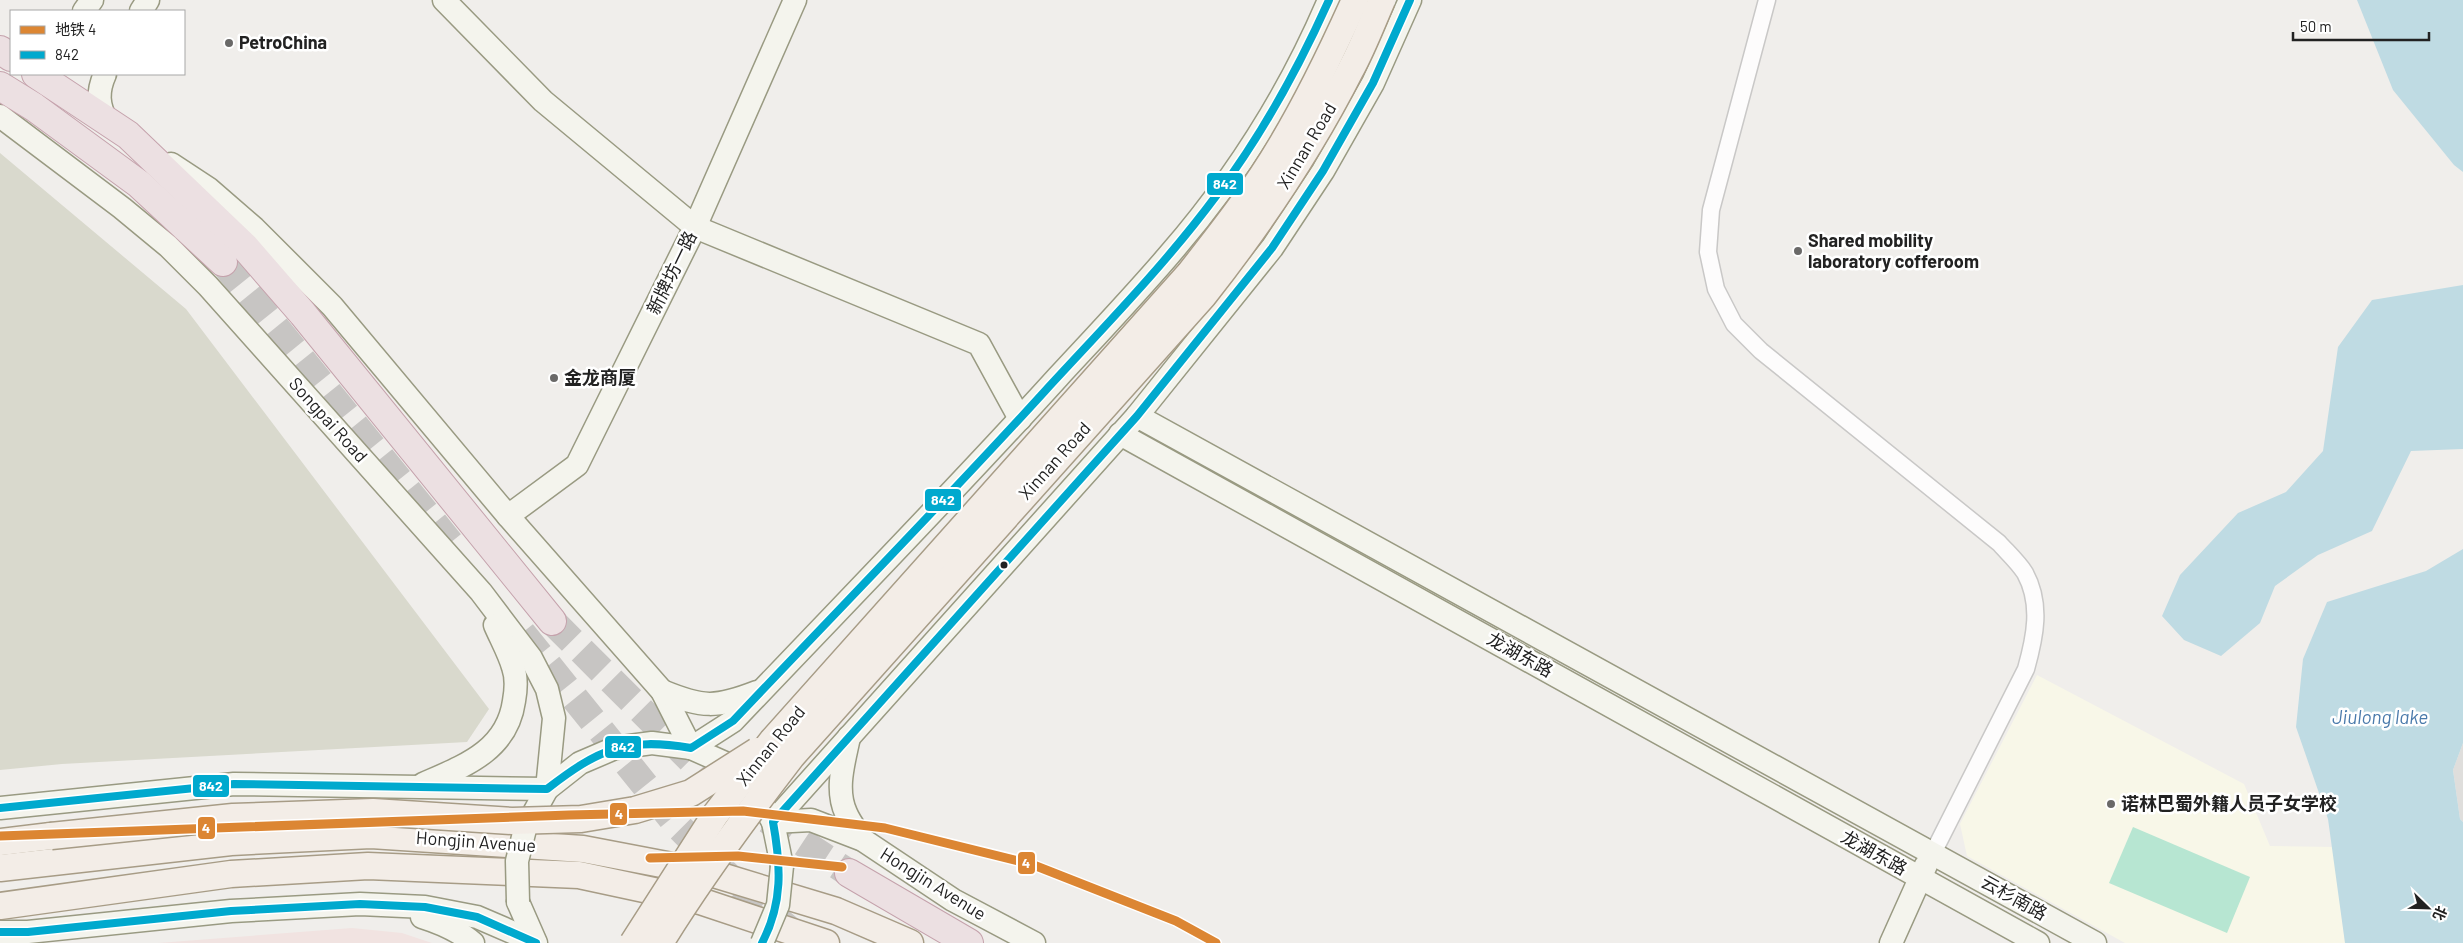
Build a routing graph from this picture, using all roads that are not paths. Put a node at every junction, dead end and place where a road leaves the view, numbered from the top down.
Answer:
1 (444, 0) edge
2 (794, 0) edge
3 (1329, 0) edge
4 (1355, 0) edge
5 (1382, 0) edge
6 (1410, 0) edge
7 (1767, 0) edge
8 (37, 75) edge
9 (105, 75) edge
10 (0, 86) edge
11 (0, 116) edge
12 (118, 129) junction
13 (695, 227) junction
14 (223, 262) tunnel mouth
15 (1136, 416) junction
16 (1020, 419) junction
17 (1120, 434) junction
18 (508, 516) junction
19 (481, 592) junction
20 (552, 621) tunnel mouth
21 (763, 689) junction
22 (662, 691) junction
23 (849, 736) junction
24 (772, 741) junction
25 (691, 748) junction
26 (418, 786) junction
27 (547, 789) junction
28 (0, 808) edge
29 (773, 822) junction
30 (863, 840) junction
31 (0, 842) edge
32 (1933, 854) junction
33 (0, 868) edge
34 (848, 873) tunnel mouth
35 (1920, 878) junction
36 (679, 890) junction
37 (360, 904) junction
38 (0, 906) edge
39 (0, 932) edge
40 (535, 942) edge
41 (474, 943) edge
42 (633, 943) edge
43 (660, 943) edge
44 (762, 943) edge
45 (826, 943) edge
46 (910, 943) edge
47 (970, 943) edge
48 (1034, 943) edge
49 (1891, 943) edge
50 (2038, 943) edge
51 (2095, 943) edge

1 - 13 main road
2 - 13 main road, 新牌坊一路
3 - 16 main road
4 - 24 main road, Xinnan Road, bridge
5 - 36 main road, Xinnan Road, bridge
6 - 15 main road, Xinnan Road
7 - 32 street
8 - 12 highway
9 - 12 main road
10 - 14 highway
11 - 19 main road, Songpai Road
12 - 18 main road
12 - 20 highway
13 - 16 main road
13 - 18 main road, 新牌坊一路
15 - 17 main road, Xinnan Road
15 - 32 main road, 龙湖东路
16 - 21 main road
17 - 23 main road, Xinnan Road
17 - 35 main road, 龙湖东路
18 - 22 main road
19 - 26 main road
19 - 27 main road, Songpai Road
21 - 22 main road
21 - 25 main road
22 - 25 main road
23 - 29 main road, Xinnan Road
23 - 30 main road
24 - 31 main road, bridge
24 - 36 main road, Xinnan Road, bridge
25 - 27 main road
25 - 29 main road
26 - 27 main road
26 - 28 main road
27 - 40 main road, bridge
29 - 30 main road, Hongjin Avenue
29 - 44 main road, bridge
30 - 48 main road, Hongjin Avenue
32 - 35 main road
32 - 51 main road, 云杉南路
33 - 46 main road, Hongjin Avenue
34 - 47 highway, Hongjin Avenue
35 - 49 main road
35 - 50 main road, 云杉南路
36 - 42 main road, bridge
36 - 43 main road, bridge
37 - 39 main road
37 - 40 main road
37 - 41 main road
38 - 45 main road, Hongjin Avenue

